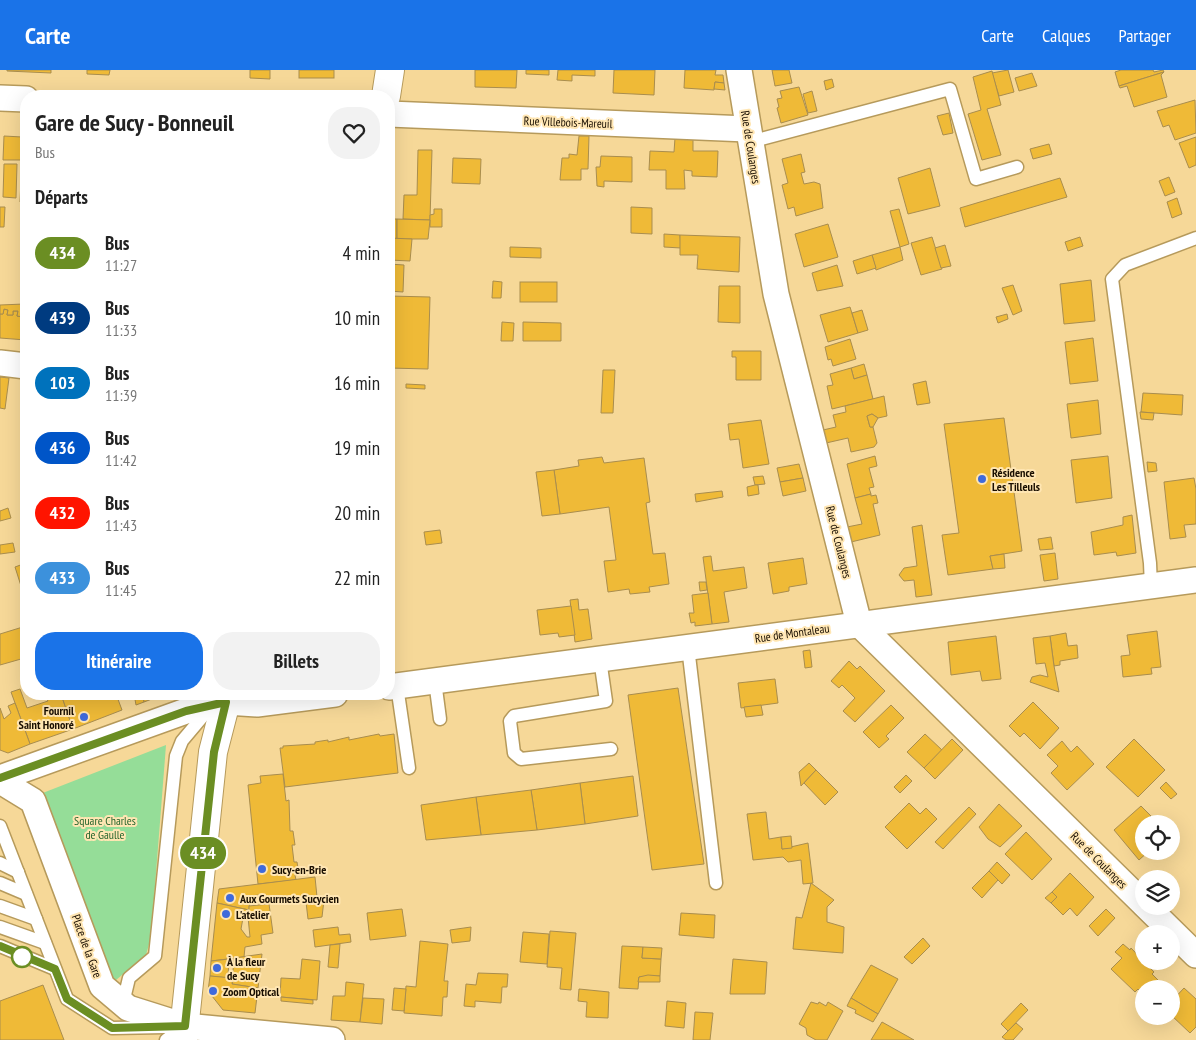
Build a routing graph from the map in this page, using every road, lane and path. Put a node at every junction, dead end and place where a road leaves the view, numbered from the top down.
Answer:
1 (390, 70) edge
2 (739, 70) edge
3 (387, 90) edge
4 (0, 98) edge
5 (20, 99) edge
6 (395, 114) edge
7 (749, 136) junction
8 (1017, 167) dead end
9 (1196, 238) edge
10 (0, 363) edge
11 (20, 365) edge
12 (1196, 580) edge
13 (1151, 587) junction
14 (859, 624) junction
15 (688, 647) junction
16 (600, 658) junction
17 (435, 681) junction
18 (395, 686) edge
19 (395, 696) edge
20 (222, 700) edge
21 (288, 700) edge
22 (440, 719) dead end
23 (611, 749) dead end
24 (409, 768) dead end
25 (0, 780) edge
26 (0, 826) edge
27 (0, 863) edge
28 (18, 872) junction
29 (0, 883) edge
30 (716, 883) dead end
31 (26, 894) junction
32 (1135, 895) edge
33 (0, 906) edge
34 (1155, 915) edge
35 (36, 919) junction
36 (0, 927) edge
37 (45, 943) junction
38 (0, 946) edge
39 (1196, 955) edge
40 (55, 969) junction
41 (123, 1003) junction
42 (178, 1036) edge
43 (332, 1040) edge

1 - 3 street
2 - 7 street, Rue de Coulanges
4 - 5 street
6 - 7 street, Rue Villebois-Mareuil
7 - 8 lane
7 - 14 street, Rue de Coulanges
9 - 13 lane
10 - 11 street
12 - 13 street, Rue de Montaleau
13 - 14 street, Rue de Montaleau
14 - 15 street, Rue de Montaleau
14 - 32 street, Rue de Coulanges
15 - 16 street, Rue de Montaleau
15 - 30 lane
16 - 17 street, Rue de Montaleau
16 - 23 lane
17 - 18 street, Rue de Montaleau
17 - 22 lane
19 - 24 lane
20 - 21 street
20 - 25 street, Place de la Gare
20 - 41 lane
20 - 42 street
25 - 41 street, Place de la Gare
26 - 28 lane
27 - 28 lane
28 - 31 lane
29 - 31 lane
31 - 35 lane
33 - 35 lane
34 - 39 street, Rue de Coulanges
35 - 37 lane
36 - 37 lane
37 - 40 lane
38 - 40 lane
40 - 42 lane
41 - 42 street, Place de la Gare
42 - 43 street, Place de la Gare

